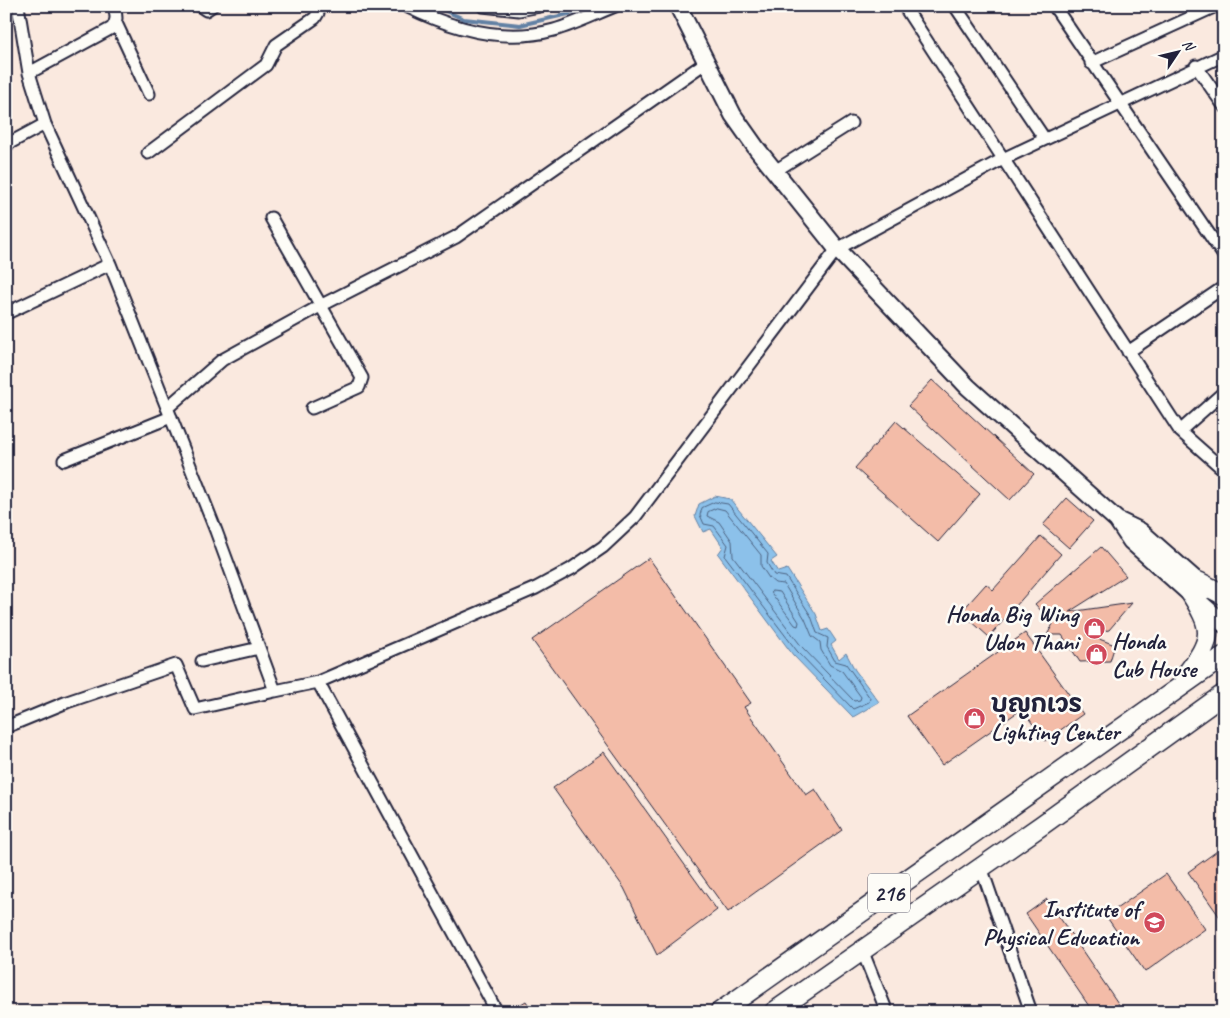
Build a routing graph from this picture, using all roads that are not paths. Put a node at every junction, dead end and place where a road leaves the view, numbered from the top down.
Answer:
1 (10, 6) edge
2 (18, 6) edge
3 (114, 6) edge
4 (200, 6) edge
5 (212, 6) edge
6 (317, 6) edge
7 (406, 6) edge
8 (483, 6) edge
9 (540, 6) edge
10 (614, 6) edge
11 (678, 6) edge
12 (904, 6) edge
13 (955, 6) edge
14 (1054, 6) edge
15 (1216, 6) edge
16 (6, 8) edge
17 (116, 23) junction
18 (1224, 55) edge
19 (705, 62) junction
20 (1090, 63) junction
21 (1196, 66) junction
22 (29, 73) junction
23 (149, 94) dead end
24 (1118, 103) junction
25 (1224, 106) edge
26 (851, 123) dead end
27 (44, 124) junction
28 (1044, 138) junction
29 (6, 145) edge
30 (148, 153) dead end
31 (1003, 158) junction
32 (775, 171) junction
33 (271, 218) dead end
34 (837, 249) junction
35 (1224, 256) edge
36 (110, 264) junction
37 (1224, 287) edge
38 (322, 305) junction
39 (7, 312) edge
40 (1128, 352) junction
41 (1224, 392) edge
42 (312, 408) dead end
43 (169, 413) junction
44 (1180, 430) junction
45 (64, 460) dead end
46 (1224, 470) edge
47 (1193, 586) junction
48 (1224, 596) edge
49 (1224, 604) edge
50 (1224, 624) edge
51 (259, 648) junction
52 (1224, 656) edge
53 (202, 661) dead end
54 (318, 682) junction
55 (275, 691) junction
56 (1174, 691) junction
57 (1224, 694) edge
58 (1215, 704) edge
59 (6, 727) edge
60 (981, 867) junction
61 (862, 950) junction
62 (497, 1012) edge
63 (720, 1012) edge
64 (774, 1012) edge
65 (887, 1012) edge
66 (1031, 1012) edge

1 - 16 street
2 - 22 street
3 - 17 street
4 - 5 street
6 - 30 street
7 - 10 street
8 - 9 street
11 - 19 main road
12 - 31 street
13 - 28 street
14 - 20 street
15 - 20 street
17 - 22 street
17 - 23 street
18 - 21 street
19 - 32 main road
19 - 38 street
20 - 24 street
21 - 24 street
21 - 25 street
22 - 27 street
24 - 28 street
24 - 35 street
26 - 32 street
27 - 29 street
27 - 36 street
28 - 31 street
31 - 34 street
31 - 40 street
32 - 34 main road
33 - 38 street
34 - 47 main road
34 - 54 street
36 - 39 street
36 - 43 street
37 - 40 street
38 - 42 street
38 - 43 street
40 - 44 street
41 - 44 street
43 - 45 street
43 - 51 street
44 - 46 street
47 - 48 main road
47 - 49 main road
47 - 50 main road
47 - 56 main road
51 - 53 street
51 - 55 street
52 - 56 main road, 216
54 - 55 street
54 - 62 street
55 - 59 street
56 - 63 main road, 216
57 - 58 main road, 216
58 - 60 main road, 216
60 - 61 main road, 216
60 - 66 street
61 - 64 main road, 216
61 - 65 street

